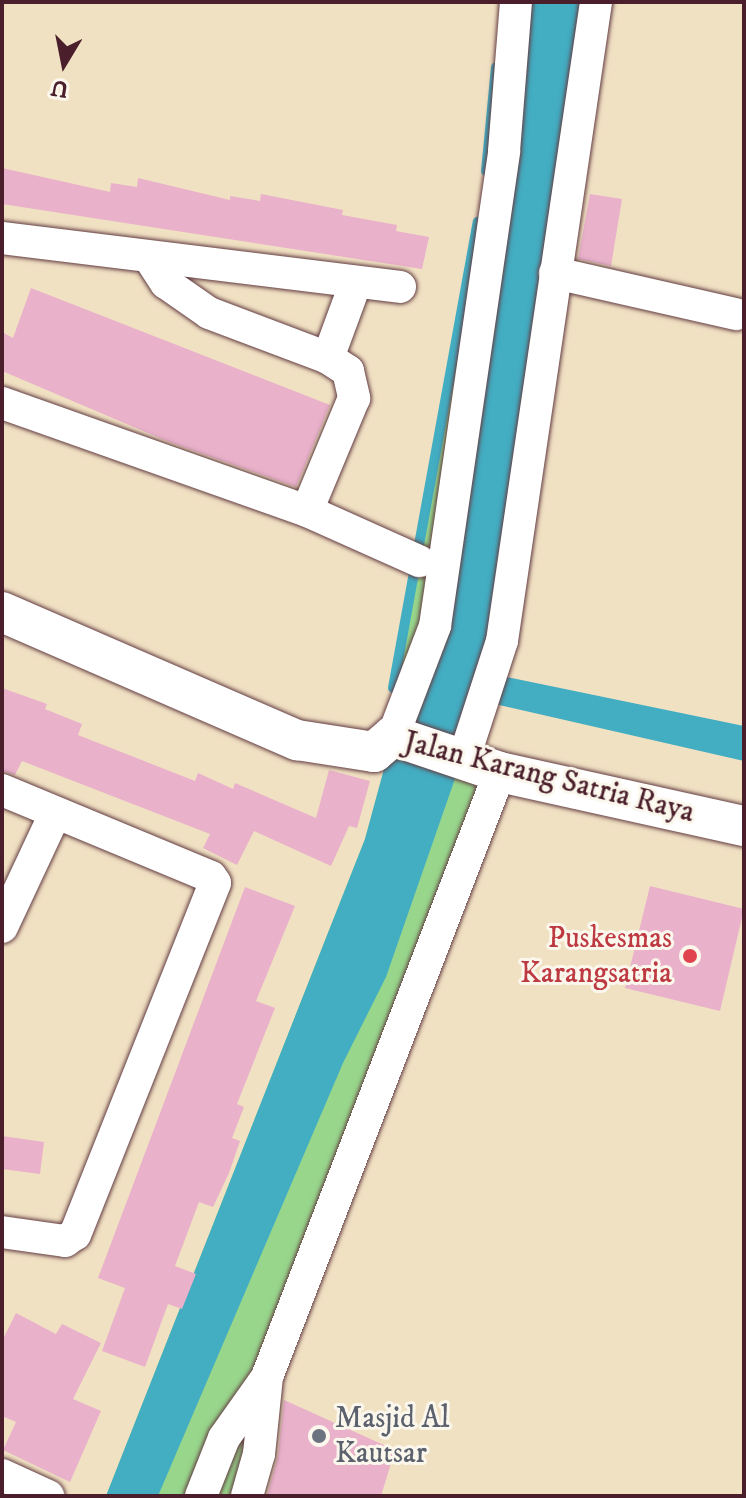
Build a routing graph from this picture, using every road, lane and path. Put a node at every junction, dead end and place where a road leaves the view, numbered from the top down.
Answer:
1 (516, 2) edge
2 (596, 2) edge
3 (2, 238) edge
4 (149, 257) junction
5 (555, 273) junction
6 (356, 282) junction
7 (400, 287) dead end
8 (736, 314) dead end
9 (328, 358) junction
10 (2, 403) edge
11 (307, 511) junction
12 (419, 561) dead end
13 (2, 612) edge
14 (393, 736) junction
15 (481, 767) junction
16 (2, 790) edge
17 (55, 814) junction
18 (744, 826) edge
19 (2, 927) edge
20 (2, 1232) edge
21 (267, 1377) junction
22 (2, 1475) edge
23 (43, 1495) edge
24 (201, 1496) edge
25 (247, 1496) edge

1 - 14 street
2 - 5 street
3 - 4 street
4 - 6 street
4 - 9 street
5 - 8 street
5 - 15 street
6 - 7 street
6 - 9 street
9 - 11 street
10 - 11 street
11 - 12 street
13 - 14 street, Jalan Karang Satria Raya
14 - 15 street, Jalan Karang Satria Raya
15 - 18 street, Jalan Karang Satria Raya
15 - 21 street
16 - 17 street
17 - 19 street
17 - 20 street
21 - 24 street
21 - 25 street
22 - 23 street

